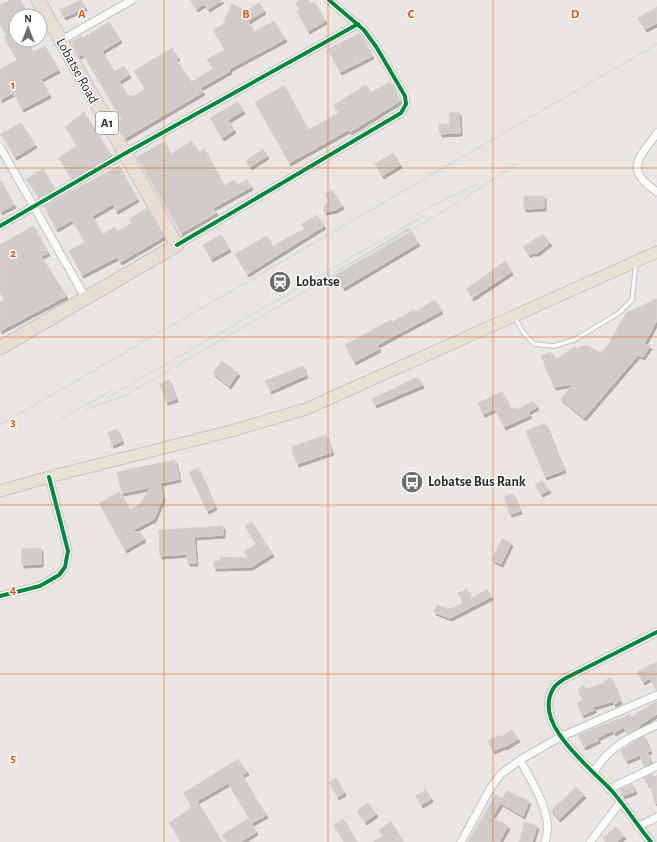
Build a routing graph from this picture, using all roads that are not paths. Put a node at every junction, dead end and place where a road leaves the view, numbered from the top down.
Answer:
1 (38, 0) edge
2 (132, 0) edge
3 (329, 0) edge
4 (358, 24) junction
5 (60, 41) junction
6 (657, 132) edge
7 (0, 147) edge
8 (124, 154) junction
9 (657, 192) edge
10 (34, 207) junction
11 (0, 226) edge
12 (177, 245) junction
13 (657, 252) edge
14 (636, 262) junction
15 (85, 298) junction
16 (515, 317) junction
17 (0, 348) edge
18 (49, 477) junction
19 (0, 491) edge
20 (0, 596) edge
21 (657, 632) edge
22 (657, 695) edge
23 (657, 725) edge
24 (560, 737) junction
25 (520, 760) junction
26 (657, 766) edge
27 (594, 772) junction
28 (610, 789) junction
29 (620, 803) junction
30 (657, 817) edge
31 (638, 827) junction
32 (647, 840) edge
33 (461, 842) edge
34 (545, 842) edge
35 (590, 842) edge

1 - 5 highway, Lobatse Road / A1
2 - 5 street
3 - 4 street
4 - 8 street
4 - 12 street
5 - 8 highway, Lobatse Road / A1
6 - 9 street
7 - 10 street
8 - 10 street
8 - 12 highway, Lobatse Road / A1
10 - 11 street
10 - 15 street
12 - 15 highway
13 - 14 main road
14 - 16 main road
14 - 16 lane
15 - 17 highway
16 - 18 main road
18 - 19 main road
18 - 20 street
21 - 24 street
22 - 24 street
23 - 27 street
24 - 25 street
24 - 27 street
25 - 33 street
25 - 34 street
26 - 28 street
27 - 28 street
28 - 29 street
29 - 31 street
29 - 35 street
30 - 31 street
31 - 32 street

